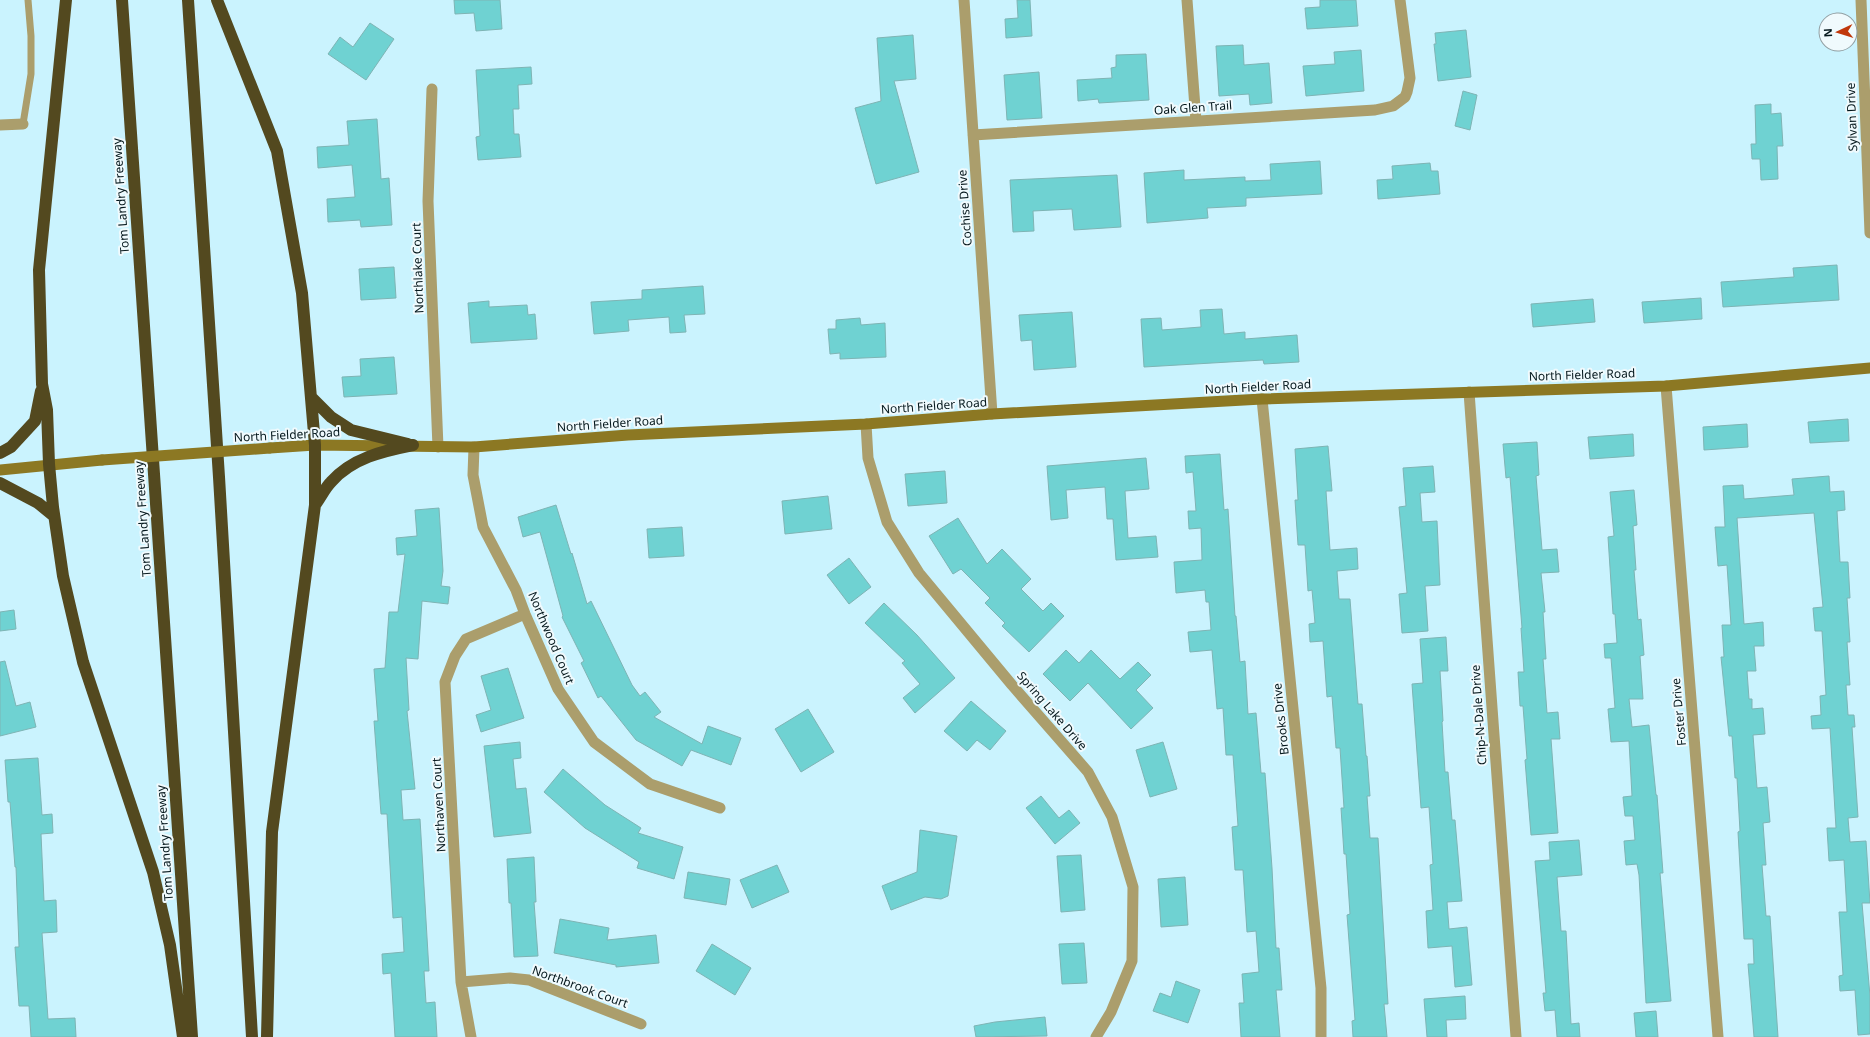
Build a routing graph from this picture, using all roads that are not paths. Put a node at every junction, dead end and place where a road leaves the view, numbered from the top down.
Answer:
1 (28, 0) edge
2 (66, 0) edge
3 (122, 0) edge
4 (188, 0) edge
5 (217, 0) edge
6 (964, 0) edge
7 (1187, 0) edge
8 (1400, 0) edge
9 (1864, 0) edge
10 (432, 89) dead end
11 (1196, 121) junction
12 (23, 124) joint
13 (0, 125) edge
14 (973, 135) junction
15 (1870, 233) edge
16 (1870, 368) edge
17 (42, 384) junction
18 (1666, 386) junction
19 (1469, 392) junction
20 (311, 397) junction
21 (1262, 399) junction
22 (992, 414) junction
23 (866, 424) junction
24 (315, 445) junction
25 (413, 445) junction
26 (438, 447) junction
27 (474, 447) junction
28 (0, 453) edge
29 (49, 464) junction
30 (0, 470) edge
31 (0, 482) edge
32 (315, 505) junction
33 (54, 516) junction
34 (525, 614) junction
35 (720, 808) dead end
36 (461, 982) junction
37 (641, 1024) dead end
38 (183, 1037) edge
39 (192, 1037) edge
40 (252, 1037) edge
41 (267, 1037) edge
42 (471, 1037) edge
43 (1096, 1037) edge
44 (1321, 1037) edge
45 (1516, 1037) edge
46 (1718, 1037) edge

1 - 12 lane
2 - 17 highway
3 - 39 highway, Tom Landry Freeway
4 - 40 highway
5 - 20 highway
6 - 14 street, Cochise Drive
7 - 11 street
8 - 11 street, Oak Glen Trail
9 - 15 street, Sylvan Drive
10 - 26 street, Northlake Court
11 - 14 street, Oak Glen Trail
12 - 13 street
14 - 22 street, Cochise Drive
16 - 18 main road, North Fielder Road
17 - 28 highway
17 - 29 highway
18 - 19 main road, North Fielder Road
18 - 46 street, Foster Drive
19 - 21 main road, North Fielder Road
19 - 45 street, Chip-N-Dale Drive
20 - 24 highway
20 - 25 highway
21 - 22 main road, North Fielder Road
21 - 44 street, Brooks Drive
22 - 23 main road, North Fielder Road
23 - 27 main road, North Fielder Road
23 - 43 street, Spring Lake Drive
24 - 25 main road, North Fielder Road
24 - 29 main road, North Fielder Road, bridge
24 - 32 highway
25 - 26 main road, North Fielder Road
25 - 32 highway
26 - 27 main road, North Fielder Road
27 - 34 street, Northwood Court
29 - 30 main road, North Fielder Road
29 - 33 highway
31 - 33 highway
32 - 41 highway
33 - 38 highway
34 - 35 street, Northwood Court
34 - 36 street, Northaven Court
36 - 37 street, Northbrook Court
36 - 42 street, Northaven Court

